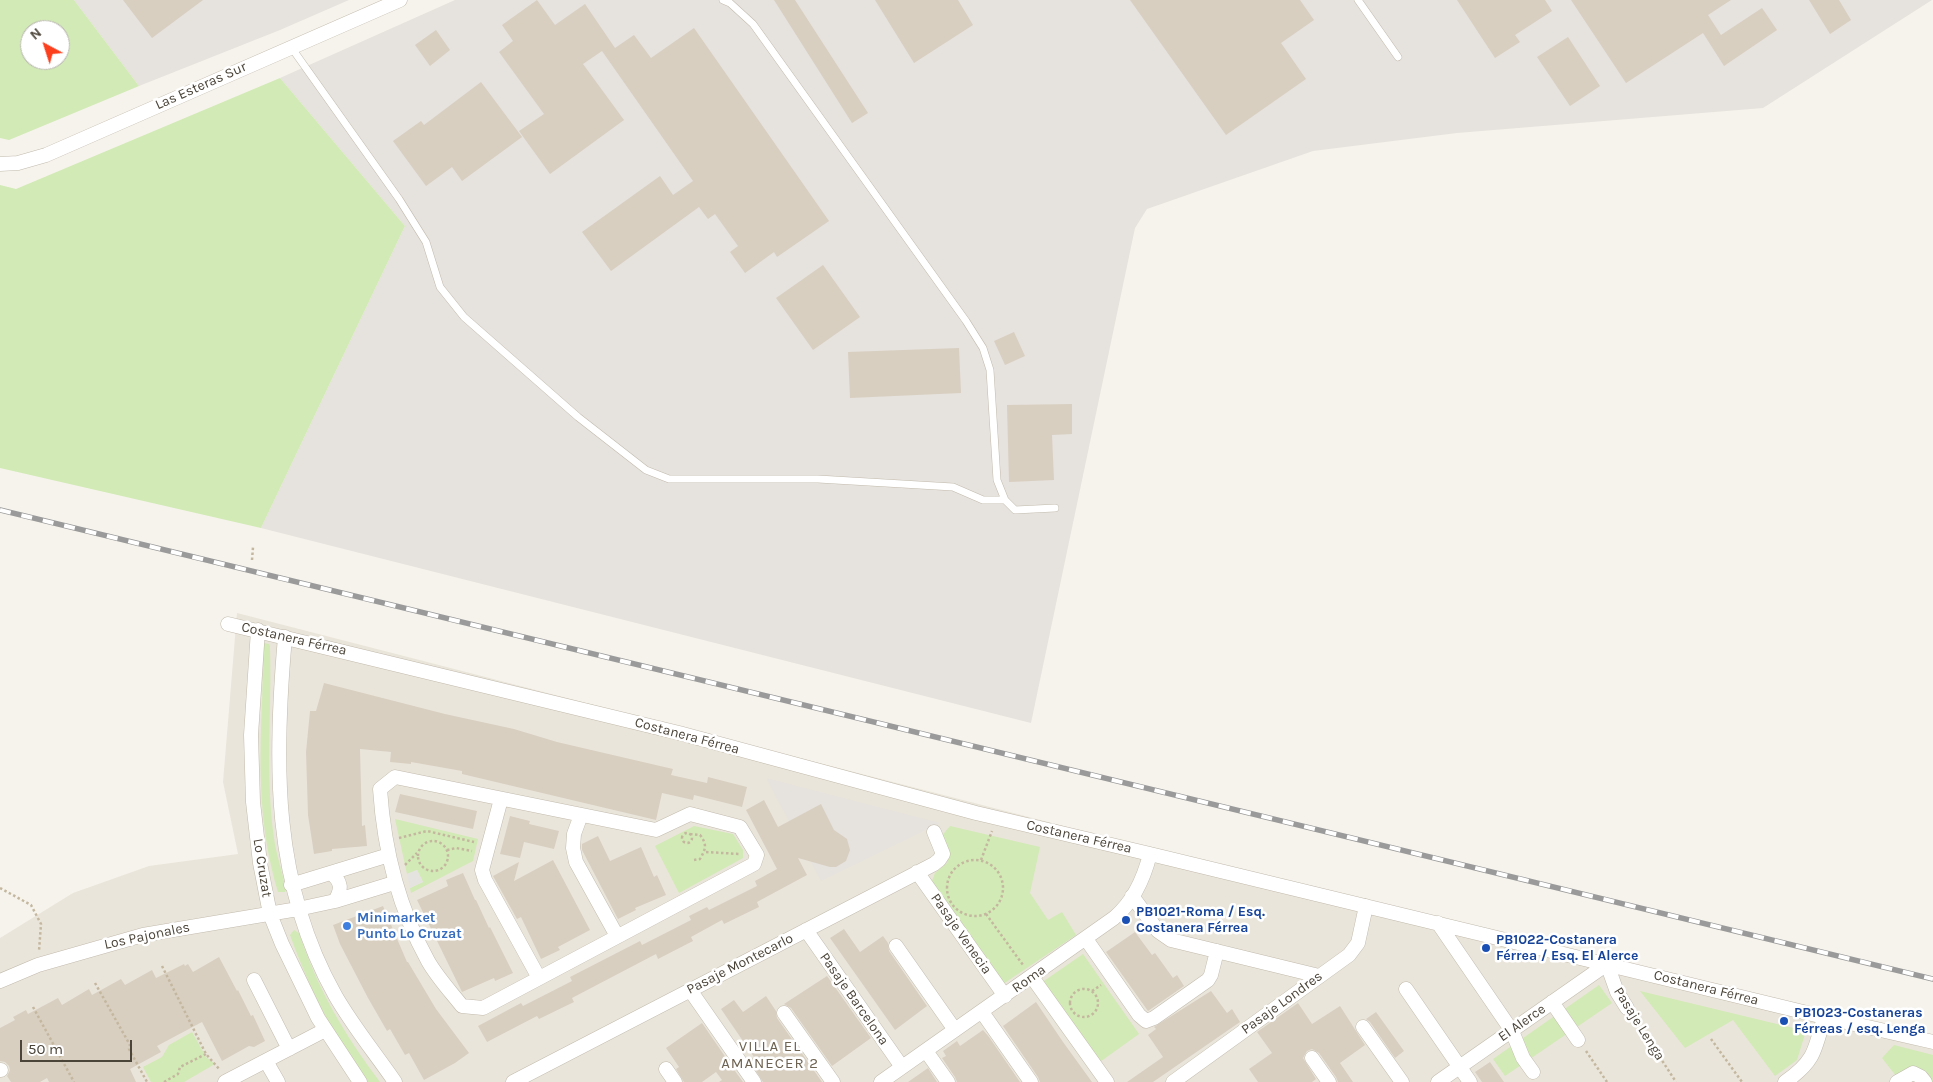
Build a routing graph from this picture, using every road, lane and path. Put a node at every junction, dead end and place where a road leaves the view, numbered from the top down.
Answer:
1 (400, 0) edge
2 (723, 0) edge
3 (1358, 0) edge
4 (291, 46) junction
5 (1398, 57) dead end
6 (0, 164) edge
7 (1004, 500) junction
8 (1055, 508) dead end
9 (254, 546) dead end
10 (252, 560) dead end
11 (228, 624) dead end
12 (258, 630) junction
13 (284, 637) junction
14 (501, 799) junction
15 (581, 815) junction
16 (997, 818) junction
17 (934, 832) dead end
18 (690, 834) junction
19 (386, 841) junction
20 (489, 845) junction
21 (447, 850) junction
22 (473, 851) dead end
23 (706, 852) junction
24 (1150, 854) junction
25 (389, 855) junction
26 (694, 860) dead end
27 (981, 860) junction
28 (755, 861) junction
29 (917, 872) junction
30 (331, 874) junction
31 (394, 883) junction
32 (292, 885) junction
33 (0, 888) edge
34 (1132, 896) junction
35 (335, 900) junction
36 (1366, 906) junction
37 (298, 909) junction
38 (270, 914) junction
39 (986, 914) junction
40 (1438, 923) junction
41 (806, 930) junction
42 (617, 936) junction
43 (1086, 940) junction
44 (896, 946) dead end
45 (1217, 951) junction
46 (1607, 964) junction
47 (38, 965) junction
48 (162, 966) dead end
49 (1319, 976) junction
50 (1032, 977) junction
51 (539, 978) junction
52 (254, 980) dead end
53 (0, 981) edge
54 (95, 983) dead end
55 (1406, 989) dead end
56 (690, 990) junction
57 (1005, 996) junction
58 (1552, 1002) junction
59 (33, 1007) dead end
60 (1627, 1008) joint
61 (982, 1012) junction
62 (784, 1013) dead end
63 (1093, 1014) joint
64 (1824, 1017) junction
65 (1363, 1027) dead end
66 (325, 1030) junction
67 (956, 1030) junction
68 (1512, 1031) junction
69 (1711, 1039) dead end
70 (1578, 1040) joint
71 (1933, 1042) edge
72 (289, 1049) junction
73 (926, 1051) junction
74 (206, 1054) junction
75 (1312, 1058) dead end
76 (266, 1061) junction
77 (902, 1067) junction
78 (1460, 1067) junction
79 (666, 1068) dead end
80 (1533, 1072) dead end
81 (1920, 1078) edge
82 (516, 1081) edge
83 (74, 1082) edge
84 (147, 1082) edge
85 (164, 1082) edge
86 (226, 1082) edge
87 (278, 1082) edge
88 (360, 1082) edge
89 (396, 1082) edge
90 (675, 1082) edge
91 (754, 1082) edge
92 (833, 1082) edge
93 (881, 1082) edge
94 (948, 1082) edge
95 (1031, 1082) edge
96 (1107, 1082) edge
97 (1172, 1082) edge
98 (1329, 1082) edge
99 (1402, 1082) edge
100 (1438, 1082) edge
101 (1470, 1082) edge
102 (1607, 1082) edge
103 (1676, 1082) edge
104 (1742, 1082) edge
105 (1785, 1082) edge
106 (1897, 1082) edge

1 - 4 street, Las Esteras Sur
2 - 7 lane
3 - 5 lane
4 - 6 street, Las Esteras Sur
4 - 7 lane
7 - 8 lane
9 - 10 path
11 - 12 street, Costanera Férrea
12 - 13 street, Costanera Férrea
12 - 38 street, Lo Cruzat
13 - 16 street, Costanera Férrea
13 - 32 street, Lo Cruzat
14 - 15 street
14 - 19 street
14 - 20 street
15 - 28 street
15 - 42 street
16 - 24 street, Costanera Férrea
16 - 27 path
17 - 29 street, Pasaje Montecarlo
18 - 18 path
18 - 23 path
19 - 20 path
19 - 25 street
20 - 51 street
21 - 21 path
21 - 22 path
23 - 26 path
23 - 28 path
24 - 34 street, Roma
24 - 36 street, Costanera Férrea
25 - 30 street
25 - 31 street
27 - 39 path
27 - 39 path
28 - 42 street
29 - 41 street, Pasaje Montecarlo
29 - 57 street, Pasaje Venecia
30 - 32 street
30 - 35 street
31 - 35 street, Los Pajonales
31 - 51 street
32 - 37 street, Lo Cruzat
33 - 47 path
34 - 43 street, Roma
34 - 45 street
35 - 37 street, Los Pajonales
36 - 40 street, Costanera Férrea
36 - 49 street, Pasaje Londres
37 - 38 street, Los Pajonales
37 - 89 street, Lo Cruzat
38 - 47 street, Los Pajonales
38 - 66 street, Lo Cruzat
39 - 50 path
40 - 46 street, Costanera Férrea
40 - 68 street
41 - 56 street, Pasaje Montecarlo
41 - 77 street, Pasaje Barcelona
42 - 51 street
43 - 45 street
43 - 50 street, Roma
44 - 67 street
45 - 49 street
46 - 58 street, El Alerce
46 - 60 street, Pasaje Lenga
46 - 64 street, Costanera Férrea
47 - 53 street, Los Pajonales
48 - 74 path
49 - 97 street, Pasaje Londres
50 - 57 street, Roma
50 - 96 street
52 - 72 street
54 - 84 path
55 - 78 street
56 - 82 street, Pasaje Montecarlo
56 - 91 street
57 - 61 street, Roma
58 - 68 street, El Alerce
58 - 70 street
59 - 83 path
60 - 103 path, Pasaje Lenga
61 - 67 street, Roma
61 - 95 street
62 - 92 street
63 - 63 path
64 - 71 street, Costanera Férrea
64 - 105 street
65 - 99 street
66 - 72 street
66 - 88 street, Lo Cruzat
67 - 73 street, Roma
68 - 78 street, El Alerce
68 - 80 street
69 - 104 path
70 - 102 path
72 - 76 street
73 - 77 street, Roma
73 - 94 street
74 - 85 path
74 - 86 path
75 - 98 street
76 - 86 street
76 - 87 street
77 - 93 street, Roma
78 - 100 street, El Alerce
78 - 101 street
79 - 90 street
81 - 106 street

